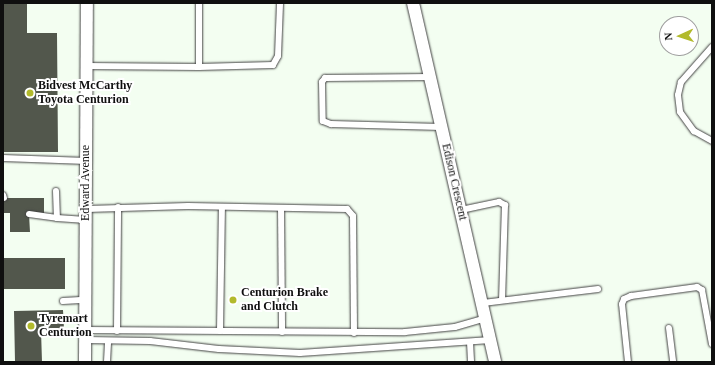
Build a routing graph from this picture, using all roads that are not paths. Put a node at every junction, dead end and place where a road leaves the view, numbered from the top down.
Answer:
1 (87, 3) edge
2 (199, 3) edge
3 (280, 3) edge
4 (413, 3) edge
5 (712, 47) edge
6 (87, 66) junction
7 (199, 67) junction
8 (430, 77) junction
9 (441, 127) junction
10 (712, 141) edge
11 (3, 158) edge
12 (87, 161) junction
13 (56, 191) dead end
14 (118, 207) junction
15 (222, 207) junction
16 (281, 208) junction
17 (461, 210) junction
18 (29, 214) dead end
19 (86, 214) junction
20 (57, 218) junction
21 (598, 289) dead end
22 (85, 300) junction
23 (502, 300) junction
24 (63, 301) dead end
25 (483, 303) junction
26 (486, 318) junction
27 (669, 328) dead end
28 (117, 331) junction
29 (220, 331) junction
30 (282, 332) junction
31 (354, 333) junction
32 (86, 335) junction
33 (491, 340) junction
34 (108, 341) junction
35 (470, 342) junction
36 (712, 344) edge
37 (85, 362) edge
38 (107, 362) edge
39 (471, 362) edge
40 (495, 362) edge
41 (628, 362) edge
42 (673, 362) edge

1 - 6 street, Edward Avenue
2 - 7 lane
3 - 7 lane
4 - 8 street, Edison Crescent
5 - 10 lane
6 - 7 lane
6 - 12 street, Edward Avenue
8 - 9 street, Edison Crescent
8 - 9 lane
9 - 17 street, Edison Crescent
11 - 12 lane
12 - 19 street, Edward Avenue
13 - 20 lane
14 - 15 lane
14 - 19 lane
14 - 28 lane
15 - 16 lane
15 - 29 lane
16 - 30 lane
16 - 31 lane
17 - 23 lane
17 - 25 street, Edison Crescent
18 - 20 lane
19 - 20 lane
19 - 22 street, Edward Avenue
21 - 23 lane
22 - 24 lane
22 - 32 street, Edward Avenue
23 - 25 lane
25 - 26 street, Edison Crescent
26 - 31 lane
26 - 33 street, Edison Crescent
27 - 42 lane
28 - 29 lane
28 - 32 lane
29 - 30 lane
30 - 31 lane
32 - 34 lane
32 - 37 street, Edward Avenue
33 - 35 lane
33 - 40 street, Edison Crescent
34 - 35 lane
34 - 38 lane
35 - 39 lane
36 - 41 lane

